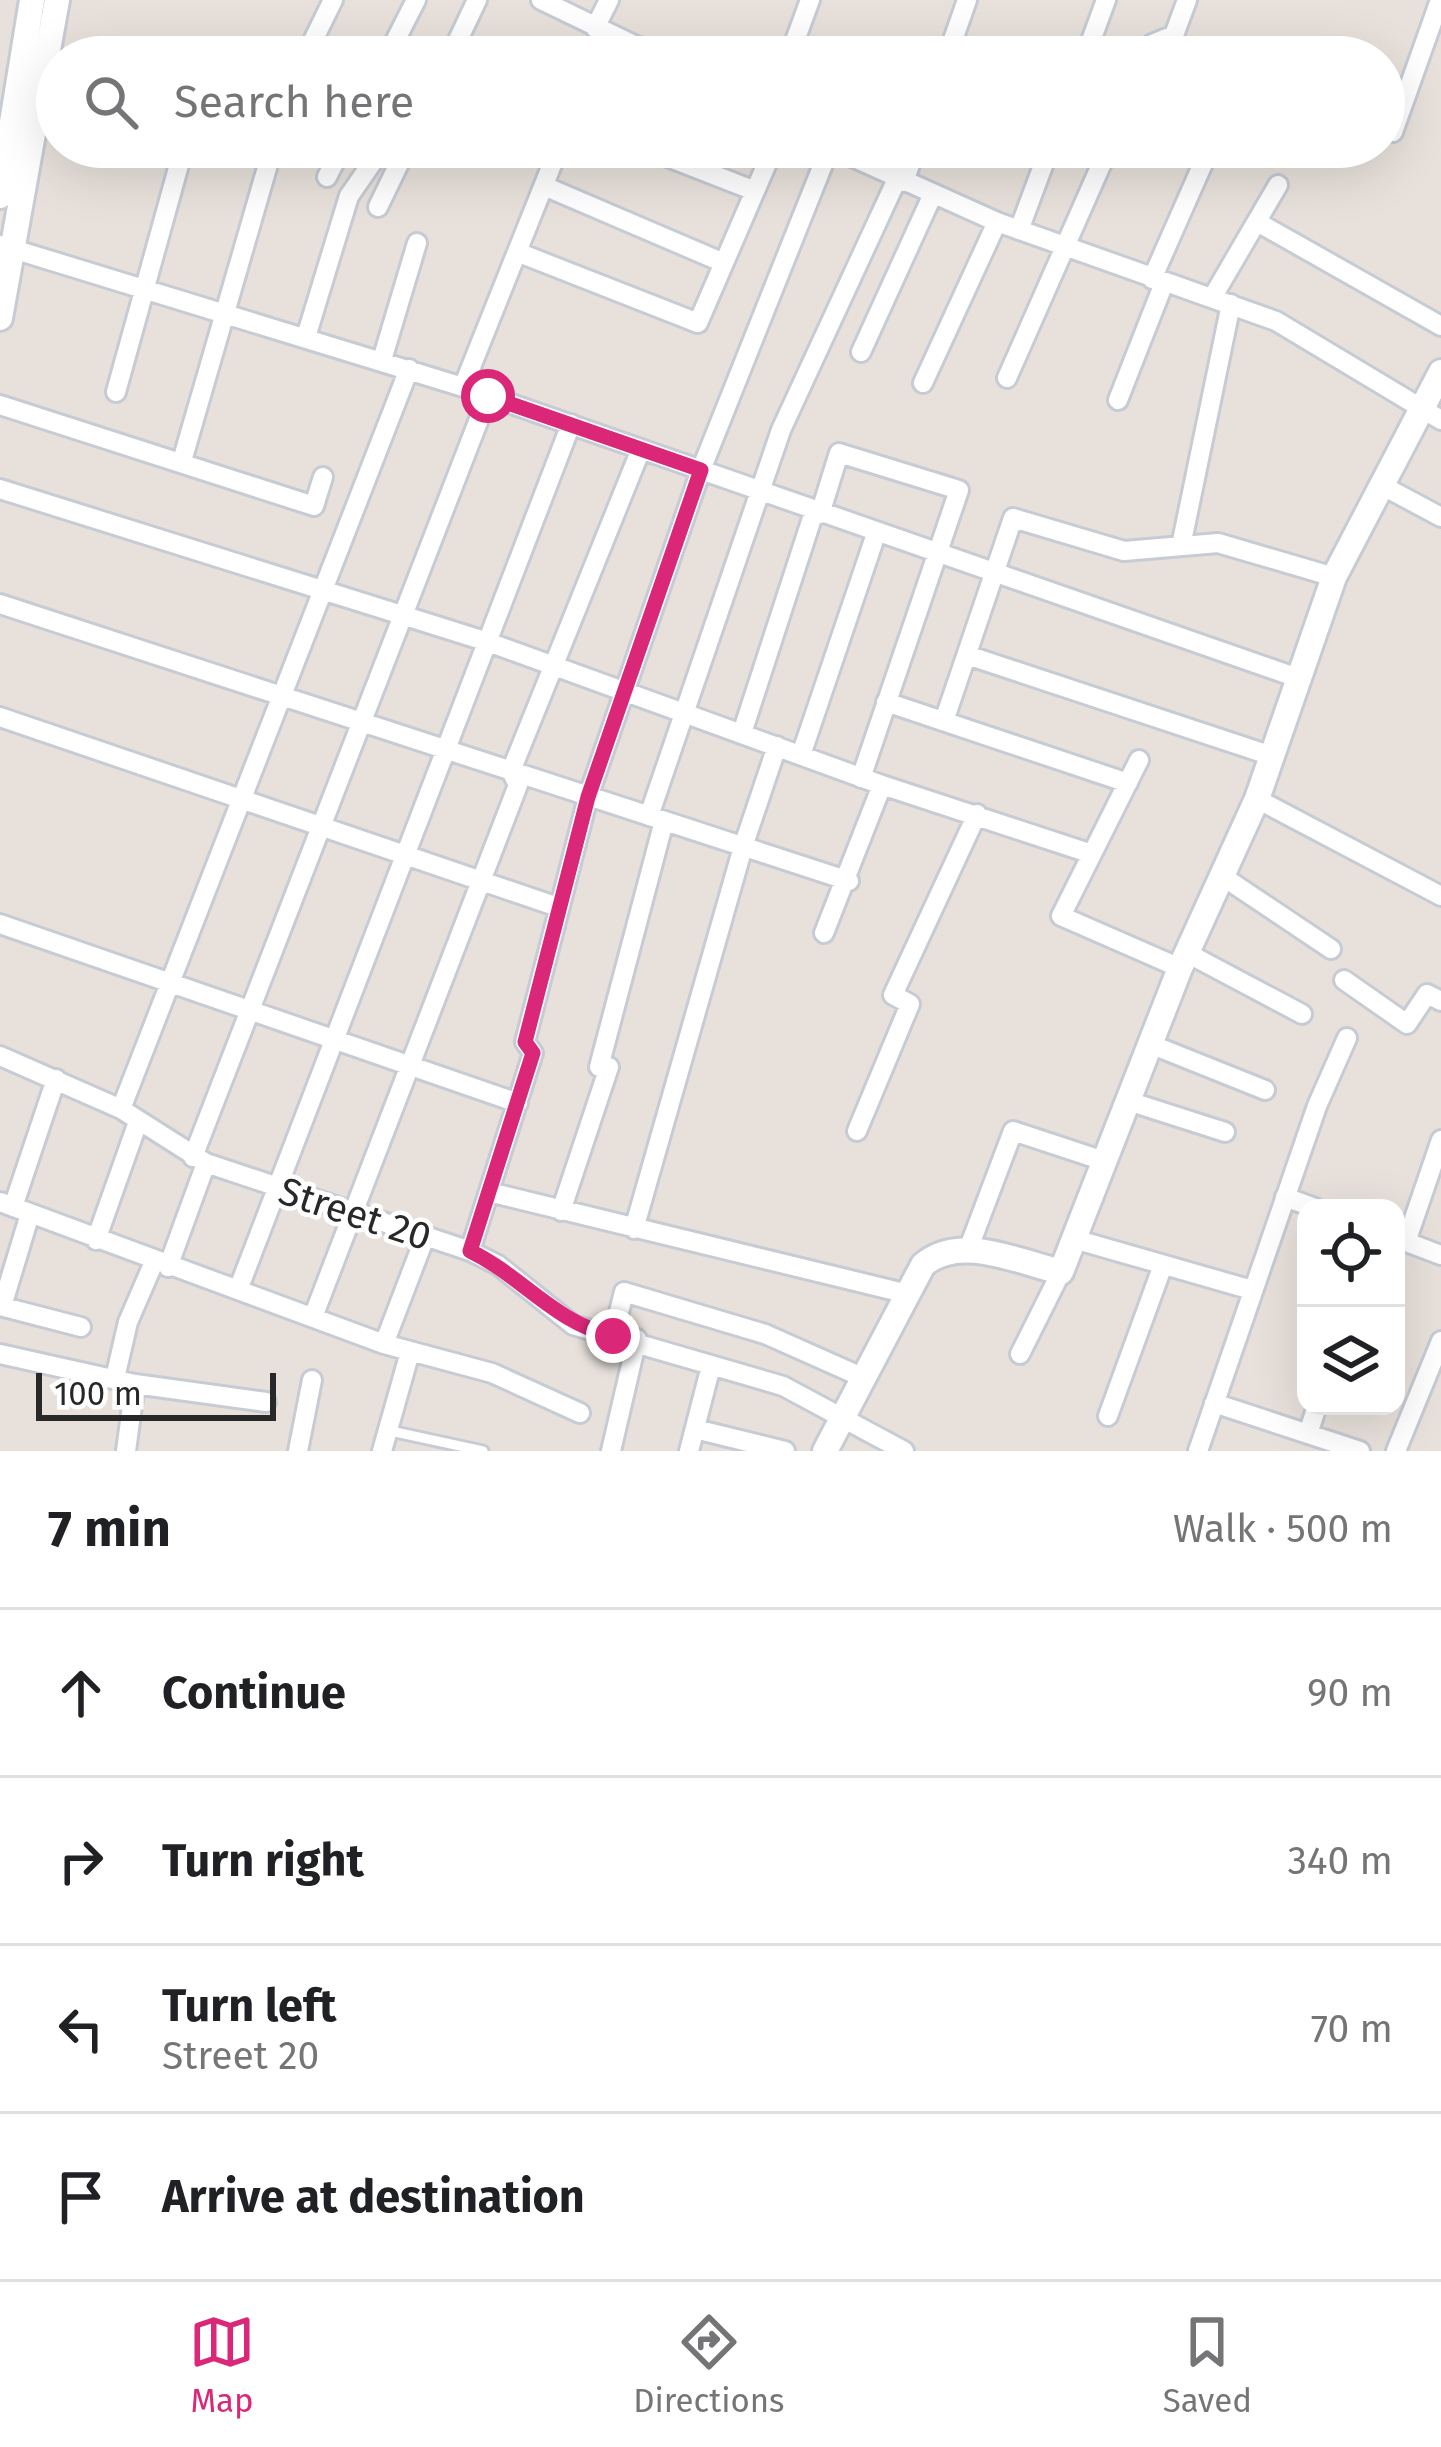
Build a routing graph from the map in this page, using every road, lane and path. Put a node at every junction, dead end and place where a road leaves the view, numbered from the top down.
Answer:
1 (32, 0) edge
2 (57, 0) edge
3 (333, 0) edge
4 (416, 0) edge
5 (477, 0) edge
6 (542, 0) edge
7 (609, 0) edge
8 (810, 0) edge
9 (967, 0) edge
10 (1106, 0) edge
11 (1187, 0) edge
12 (1440, 0) edge
13 (600, 30) junction
14 (49, 36) edge
15 (315, 36) edge
16 (398, 36) edge
17 (459, 36) edge
18 (599, 36) edge
19 (613, 36) edge
20 (797, 36) edge
21 (954, 36) edge
22 (1092, 36) edge
23 (1172, 36) edge
24 (12, 66) edge
25 (1405, 98) edge
26 (36, 99) edge
27 (178, 168) edge
28 (267, 168) edge
29 (332, 168) edge
30 (368, 168) edge
31 (396, 168) edge
32 (551, 168) edge
33 (696, 168) edge
34 (765, 168) edge
35 (822, 168) edge
36 (874, 168) edge
37 (907, 168) edge
38 (1042, 168) edge
39 (1100, 168) edge
40 (1202, 168) edge
41 (327, 177) dead end
42 (901, 181) junction
43 (1278, 185) dead end
44 (544, 186) junction
45 (755, 191) junction
46 (933, 194) junction
47 (0, 196) edge
48 (378, 207) dead end
49 (997, 222) junction
50 (1258, 223) junction
51 (1019, 230) junction
52 (417, 243) dead end
53 (5, 246) edge
54 (1068, 248) junction
55 (518, 252) junction
56 (724, 263) junction
57 (1158, 281) junction
58 (146, 286) junction
59 (1221, 301) junction
60 (226, 311) junction
61 (0, 318) edge
62 (1441, 326) edge
63 (306, 337) junction
64 (861, 352) dead end
65 (382, 360) junction
66 (409, 369) junction
67 (1441, 372) edge
68 (1007, 379) dead end
69 (923, 383) dead end
70 (463, 387) junction
71 (116, 392) dead end
72 (488, 396) junction
73 (1118, 400) dead end
74 (0, 405) edge
75 (1431, 414) edge
76 (571, 424) junction
77 (641, 449) junction
78 (182, 461) junction
79 (701, 470) junction
80 (323, 477) dead end
81 (1381, 485) junction
82 (0, 489) edge
83 (760, 493) junction
84 (817, 513) junction
85 (1441, 517) edge
86 (876, 533) junction
87 (1181, 546) junction
88 (936, 555) junction
89 (994, 574) junction
90 (1334, 577) junction
91 (325, 590) junction
92 (0, 604) edge
93 (405, 617) junction
94 (488, 642) junction
95 (967, 655) junction
96 (554, 664) junction
97 (1298, 678) junction
98 (626, 688) junction
99 (285, 695) junction
100 (886, 702) junction
101 (688, 712) junction
102 (0, 717) edge
103 (944, 721) junction
104 (364, 722) junction
105 (742, 733) junction
106 (777, 746) junction
107 (446, 749) junction
108 (801, 755) junction
109 (1271, 756) junction
110 (1139, 760) dead end
111 (511, 772) junction
112 (861, 778) junction
113 (1128, 783) junction
114 (882, 785) junction
115 (588, 797) junction
116 (1257, 799) junction
117 (243, 801) junction
118 (977, 814) junction
119 (657, 818) junction
120 (323, 828) junction
121 (742, 847) junction
122 (1092, 854) junction
123 (404, 856) junction
124 (1222, 876) junction
125 (849, 881) junction
126 (482, 882) junction
127 (1441, 896) edge
128 (558, 907) junction
129 (0, 924) edge
130 (824, 933) dead end
131 (1331, 949) dead end
132 (1184, 960) junction
133 (1344, 980) dead end
134 (170, 982) junction
135 (1441, 1001) edge
136 (250, 1012) junction
137 (1302, 1014) dead end
138 (1347, 1038) dead end
139 (331, 1040) junction
140 (1150, 1044) junction
141 (0, 1056) edge
142 (410, 1067) junction
143 (56, 1079) junction
144 (1265, 1090) dead end
145 (1128, 1101) junction
146 (518, 1103) junction
147 (121, 1109) junction
148 (138, 1121) junction
149 (857, 1131) dead end
150 (1225, 1132) dead end
151 (1441, 1140) edge
152 (200, 1160) junction
153 (1104, 1161) junction
154 (275, 1190) junction
155 (489, 1192) junction
156 (1285, 1196) junction
157 (1297, 1201) edge
158 (14, 1208) edge
159 (561, 1211) junction
160 (354, 1214) junction
161 (634, 1229) junction
162 (1405, 1230) edge
163 (425, 1237) junction
164 (1074, 1239) junction
165 (96, 1240) junction
166 (1405, 1242) edge
167 (968, 1250) junction
168 (470, 1251) junction
169 (1441, 1255) edge
170 (161, 1264) junction
171 (1163, 1265) junction
172 (1061, 1272) junction
173 (238, 1290) junction
174 (1252, 1290) junction
175 (908, 1294) junction
176 (1, 1306) edge
177 (313, 1317) junction
178 (81, 1327) dead end
179 (613, 1336) junction
180 (638, 1340) junction
181 (1441, 1341) edge
182 (384, 1344) junction
183 (410, 1352) junction
184 (0, 1354) edge
185 (1020, 1354) dead end
186 (711, 1366) junction
187 (115, 1378) junction
188 (864, 1378) junction
189 (312, 1380) dead end
190 (135, 1384) junction
191 (266, 1402) dead end
192 (1214, 1402) junction
193 (580, 1413) dead end
194 (1314, 1415) edge
195 (1108, 1416) dead end
196 (842, 1420) junction
197 (695, 1429) junction
198 (386, 1430) junction
199 (1308, 1434) junction
200 (127, 1451) edge
201 (298, 1451) edge
202 (382, 1451) edge
203 (483, 1451) edge
204 (611, 1451) edge
205 (689, 1451) edge
206 (785, 1451) edge
207 (825, 1451) edge
208 (904, 1451) edge
209 (1198, 1451) edge
210 (1360, 1451) edge
211 (1396, 1451) edge

1 - 24 street
2 - 14 street
3 - 15 street
4 - 16 street
5 - 17 street
6 - 13 street
7 - 13 street
8 - 20 street
9 - 21 street
10 - 22 street
11 - 23 street
12 - 25 street
13 - 18 street
13 - 19 street
24 - 47 street
26 - 53 street
27 - 58 street
28 - 60 street
29 - 41 street
30 - 63 street
31 - 48 street
32 - 44 street
33 - 45 street
34 - 45 street
35 - 79 street
36 - 42 street
37 - 42 street
38 - 51 street
39 - 54 street
40 - 57 street
42 - 46 street
42 - 83 street
43 - 50 street
44 - 55 street
44 - 56 street
45 - 56 street
46 - 49 street
46 - 64 street
49 - 51 street
49 - 69 street
50 - 59 street
50 - 62 street
51 - 54 street
52 - 65 street
53 - 58 street
53 - 61 street
54 - 57 street
54 - 68 street
55 - 56 street
55 - 70 street
57 - 59 street
57 - 73 street
58 - 60 street
58 - 71 street
59 - 75 street
59 - 87 street
60 - 63 street
60 - 78 street
63 - 65 street
65 - 66 street
66 - 70 street
66 - 91 street
67 - 75 street
70 - 72 street
72 - 76 street
72 - 93 street
74 - 78 street
75 - 81 street
76 - 77 street
76 - 94 street
77 - 79 street
77 - 96 street
78 - 80 street
79 - 83 street
79 - 98 street
81 - 85 street
81 - 90 street
82 - 91 street
83 - 84 street
83 - 101 street
84 - 86 street
84 - 88 street
84 - 105 street
86 - 88 street
86 - 108 street
87 - 89 street
87 - 90 street
88 - 89 street
88 - 100 street
89 - 95 street
89 - 97 street
90 - 97 street
91 - 93 street
91 - 99 street
92 - 99 street
93 - 94 street
93 - 104 street
94 - 96 street
94 - 107 street
95 - 103 street
95 - 109 street
96 - 98 street
96 - 111 street
97 - 109 street
98 - 101 street
98 - 115 street
99 - 104 street
99 - 117 street
100 - 103 street
100 - 112 street
101 - 105 street
101 - 119 street
102 - 117 street
103 - 113 street
104 - 107 street
104 - 120 street
105 - 106 street
106 - 108 street
106 - 121 street
107 - 111 street
107 - 123 street
108 - 112 street
109 - 116 street
110 - 113 street
111 - 115 street
111 - 126 street
112 - 114 street
113 - 122 street
114 - 118 street
114 - 125 street
115 - 119 street
115 - 128 street
116 - 124 street
116 - 127 street
117 - 120 street
117 - 134 street
118 - 122 street
118 - 149 street
119 - 121 street
119 - 159 street
120 - 123 street
120 - 136 street
121 - 125 street
121 - 161 street
122 - 132 street
123 - 126 street
123 - 139 street
124 - 131 street
124 - 132 street
125 - 130 street
126 - 128 street
126 - 142 street
128 - 146 street
129 - 134 street
132 - 137 street
132 - 140 street
133 - 135 street
134 - 136 street
134 - 147 street
136 - 139 street
136 - 152 street
138 - 156 street
139 - 142 street
139 - 154 street
140 - 144 street
140 - 145 street
141 - 143 street, Street 20
142 - 146 street
142 - 160 street
143 - 147 street, Street 20
143 - 158 street
145 - 150 street
145 - 153 street
146 - 155 street
147 - 148 street, Street 20
148 - 152 street, Street 20
148 - 165 street
151 - 162 street
152 - 154 street, Street 20
152 - 170 street
153 - 164 street
153 - 167 street
154 - 160 street, Street 20
154 - 173 street
155 - 159 street
155 - 168 street
156 - 157 street
156 - 174 street
158 - 165 street
158 - 176 street
159 - 161 street
160 - 163 street, Street 20
160 - 177 street
161 - 175 street
163 - 168 street, Street 20
163 - 182 street
164 - 171 street
164 - 172 street
165 - 170 street
166 - 169 street
167 - 172 street
167 - 175 street
168 - 179 street, Street 20
170 - 173 street
170 - 187 street
171 - 174 street
171 - 195 street
172 - 185 street
173 - 177 street
174 - 192 street
175 - 188 street
176 - 178 street
177 - 182 street
179 - 180 street, Street 20
179 - 188 street
180 - 186 street, Street 20
180 - 204 street
181 - 211 street
182 - 183 street
183 - 193 street
183 - 198 street
184 - 187 street
186 - 196 street, Street 20
186 - 197 street
187 - 190 street
188 - 196 street
189 - 201 street
190 - 191 street
190 - 200 street
192 - 199 street
192 - 209 street
194 - 199 street
196 - 207 street
196 - 208 street, Street 20
197 - 205 street
197 - 206 street
198 - 202 street
198 - 203 lane
199 - 210 street

